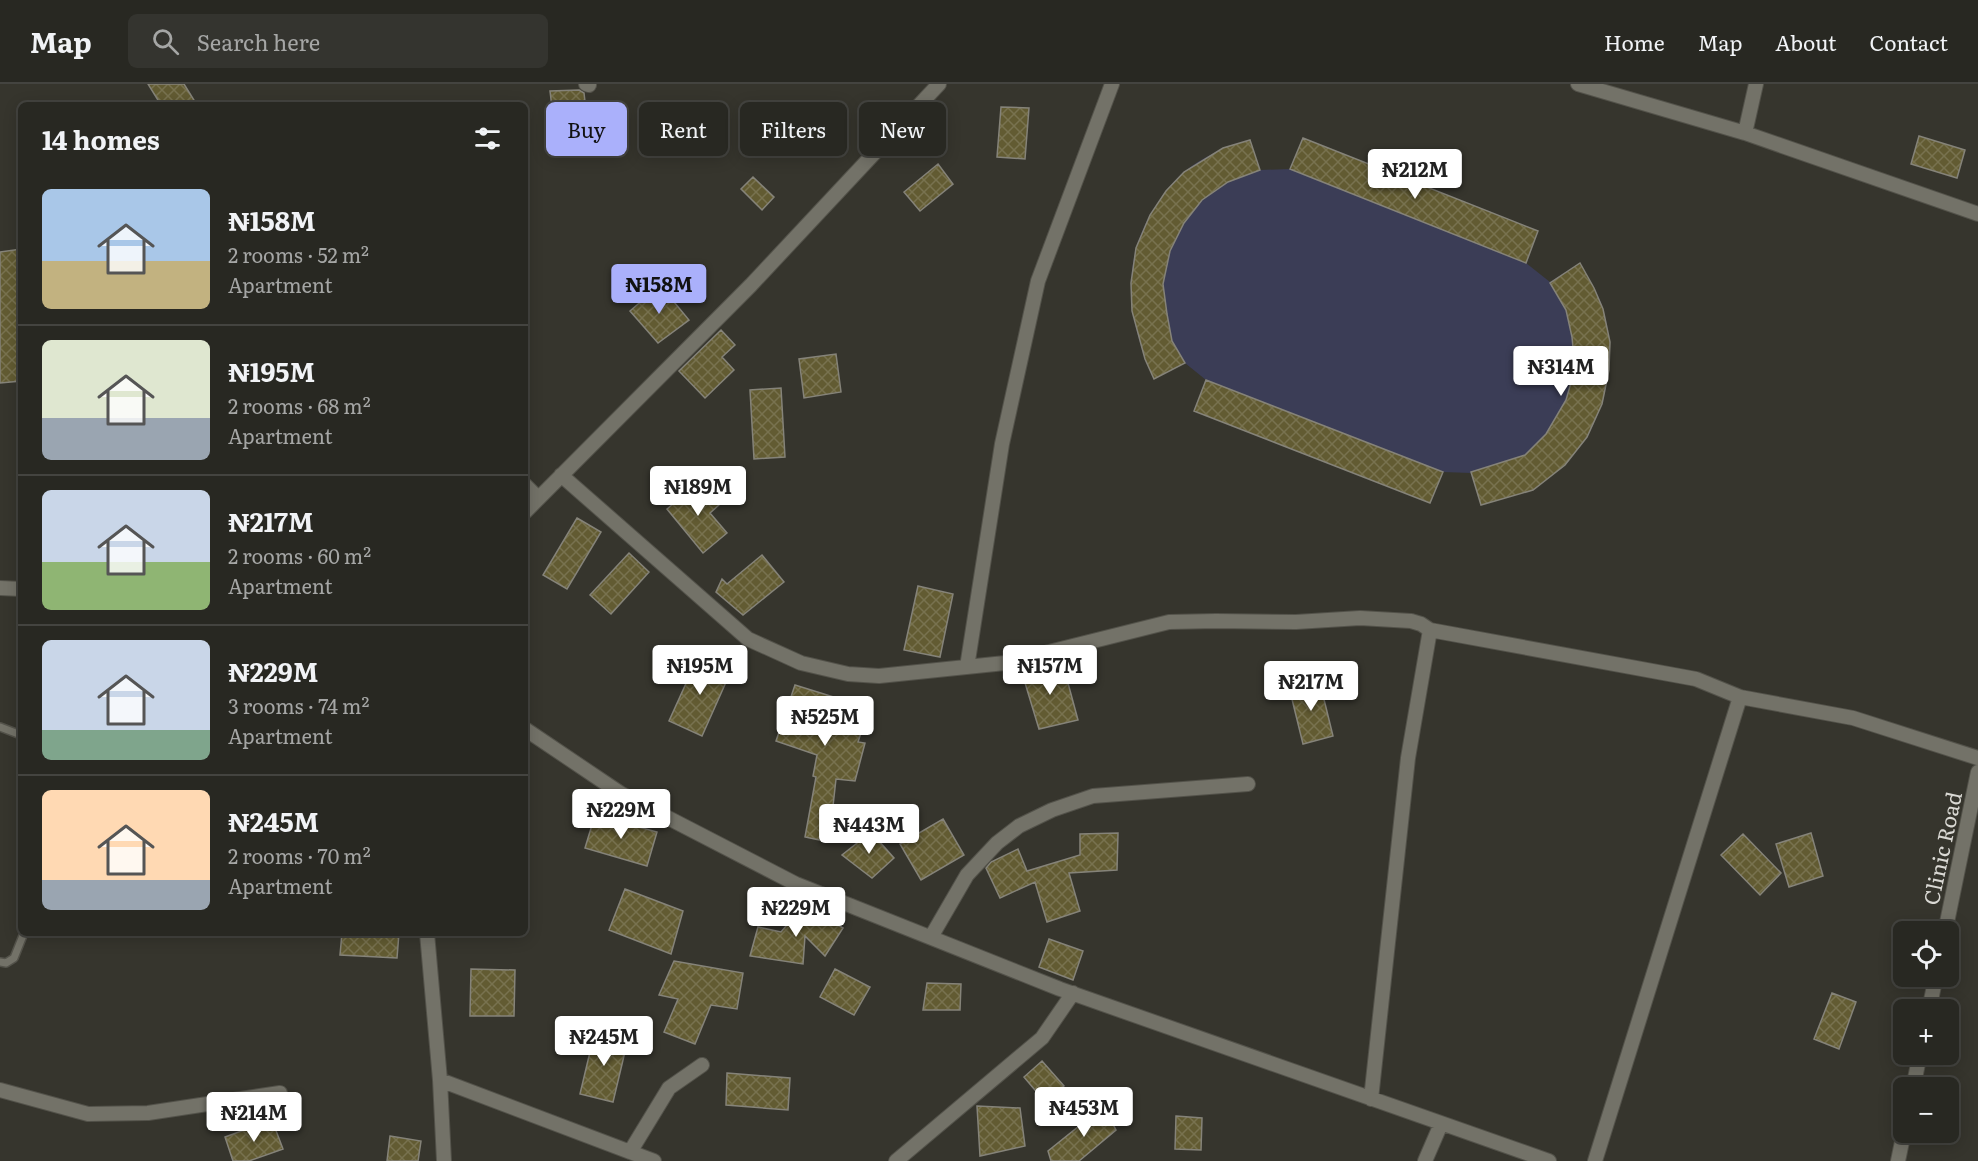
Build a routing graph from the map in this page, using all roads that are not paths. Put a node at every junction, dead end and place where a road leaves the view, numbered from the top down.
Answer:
1 (939, 84) edge
2 (1112, 84) edge
3 (1578, 84) edge
4 (1756, 84) edge
5 (1745, 133) junction
6 (1978, 214) edge
7 (561, 475) junction
8 (528, 488) edge
9 (538, 498) junction
10 (528, 509) edge
11 (0, 588) edge
12 (18, 589) edge
13 (1430, 630) junction
14 (967, 667) junction
15 (1740, 697) junction
16 (0, 727) edge
17 (528, 731) edge
18 (18, 734) edge
19 (1978, 758) edge
20 (1978, 772) edge
21 (1248, 784) dead end
22 (1947, 921) edge
23 (23, 936) edge
24 (427, 936) edge
25 (931, 938) junction
26 (0, 962) edge
27 (1072, 993) junction
28 (702, 1065) dead end
29 (440, 1080) junction
30 (0, 1090) edge
31 (280, 1093) dead end
32 (1371, 1100) junction
33 (1441, 1124) junction
34 (1902, 1143) edge
35 (630, 1152) junction
36 (444, 1161) edge
37 (654, 1161) edge
38 (896, 1161) edge
39 (1425, 1161) edge
40 (1549, 1161) edge
41 (1595, 1161) edge
42 (1898, 1161) edge

1 - 7 street
2 - 14 street
3 - 5 street
4 - 5 street
5 - 6 street
7 - 9 street
7 - 14 street
8 - 9 street
9 - 10 street
11 - 12 street
13 - 14 street
13 - 15 street
13 - 32 street
15 - 19 street
15 - 41 street
16 - 18 lane
17 - 25 street
20 - 22 street, Clinic Road
21 - 25 street
23 - 26 lane
24 - 29 street
25 - 27 street
27 - 32 street
27 - 38 street
28 - 35 street
29 - 35 street
29 - 36 street
30 - 31 street
32 - 33 street
33 - 39 street
33 - 40 street
34 - 42 street
35 - 37 street

